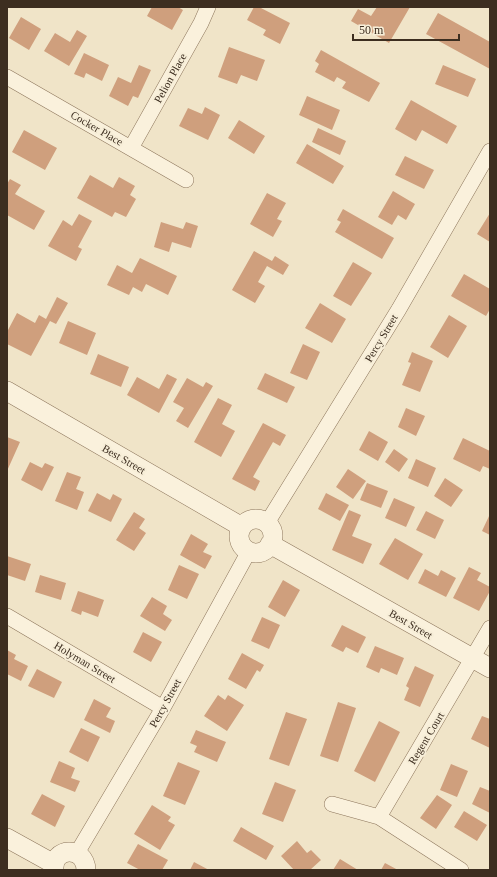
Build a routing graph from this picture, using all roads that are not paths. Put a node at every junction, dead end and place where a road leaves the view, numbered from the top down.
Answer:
1 (208, 7) edge
2 (7, 77) edge
3 (131, 148) junction
4 (490, 151) edge
5 (186, 180) dead end
6 (7, 391) edge
7 (267, 523) junction
8 (242, 527) junction
9 (270, 544) junction
10 (249, 551) junction
11 (7, 616) edge
12 (490, 628) edge
13 (473, 658) junction
14 (490, 668) edge
15 (163, 708) junction
16 (332, 804) dead end
17 (379, 817) junction
18 (7, 838) edge
19 (77, 853) junction
20 (54, 867) edge
21 (86, 870) edge
22 (461, 870) edge

1 - 3 street, Pelion Place
2 - 3 street, Cocker Place
3 - 5 street, Cocker Place
4 - 7 street, Percy Street
6 - 8 street, Best Street
7 - 8 street
7 - 9 street
8 - 10 street
9 - 10 street
9 - 13 street, Best Street
10 - 15 street, Percy Street
11 - 15 street, Holyman Street
12 - 13 street, Regent Court
13 - 14 street, Best Street
13 - 17 street, Regent Court
15 - 19 street, Percy Street
16 - 17 street
17 - 22 street
18 - 20 street
19 - 20 street
19 - 21 street

